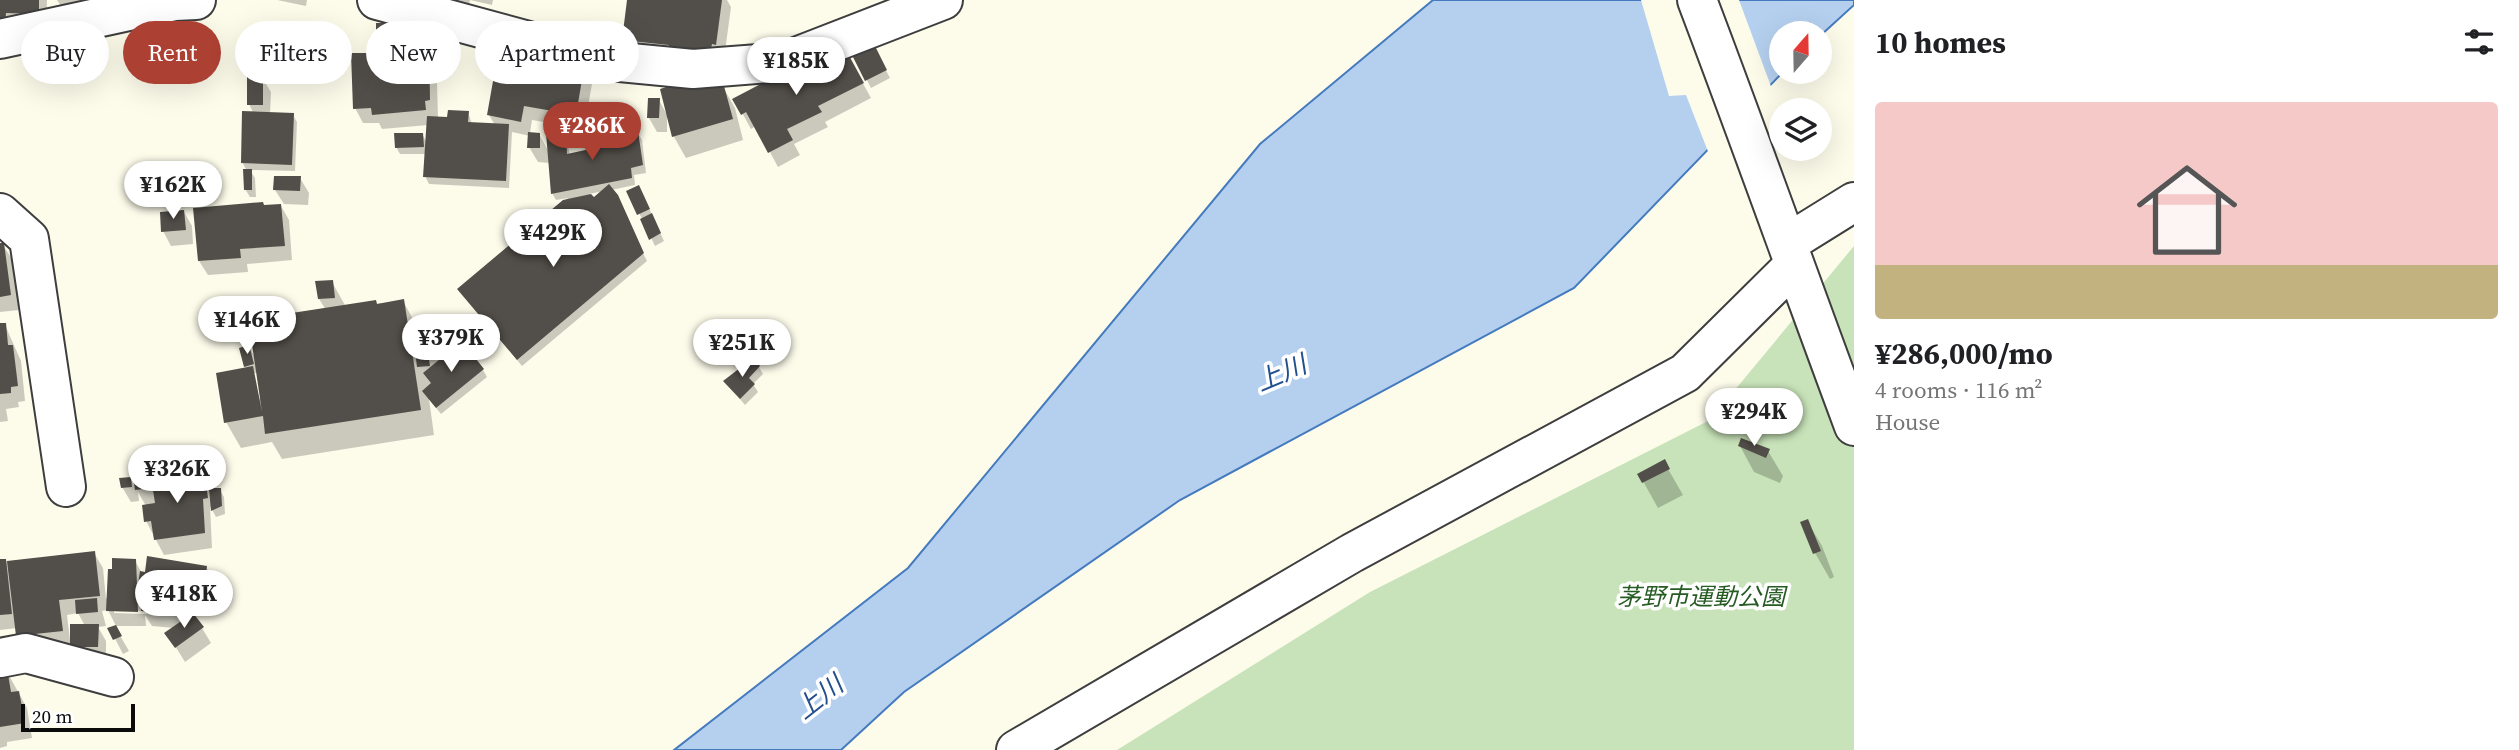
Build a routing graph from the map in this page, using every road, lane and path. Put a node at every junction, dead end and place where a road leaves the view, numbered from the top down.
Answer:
1 (175, 0) edge
2 (196, 0) edge
3 (377, 0) edge
4 (943, 0) edge
5 (1697, 0) edge
6 (0, 38) edge
7 (1854, 202) edge
8 (0, 213) edge
9 (1786, 240) junction
10 (1854, 426) edge
11 (66, 487) dead end
12 (0, 658) edge
13 (114, 677) dead end
14 (1016, 750) edge

1 - 2 street
1 - 6 street
3 - 4 street
5 - 9 street
7 - 9 street
8 - 11 street
9 - 10 street
9 - 14 street
12 - 13 street

